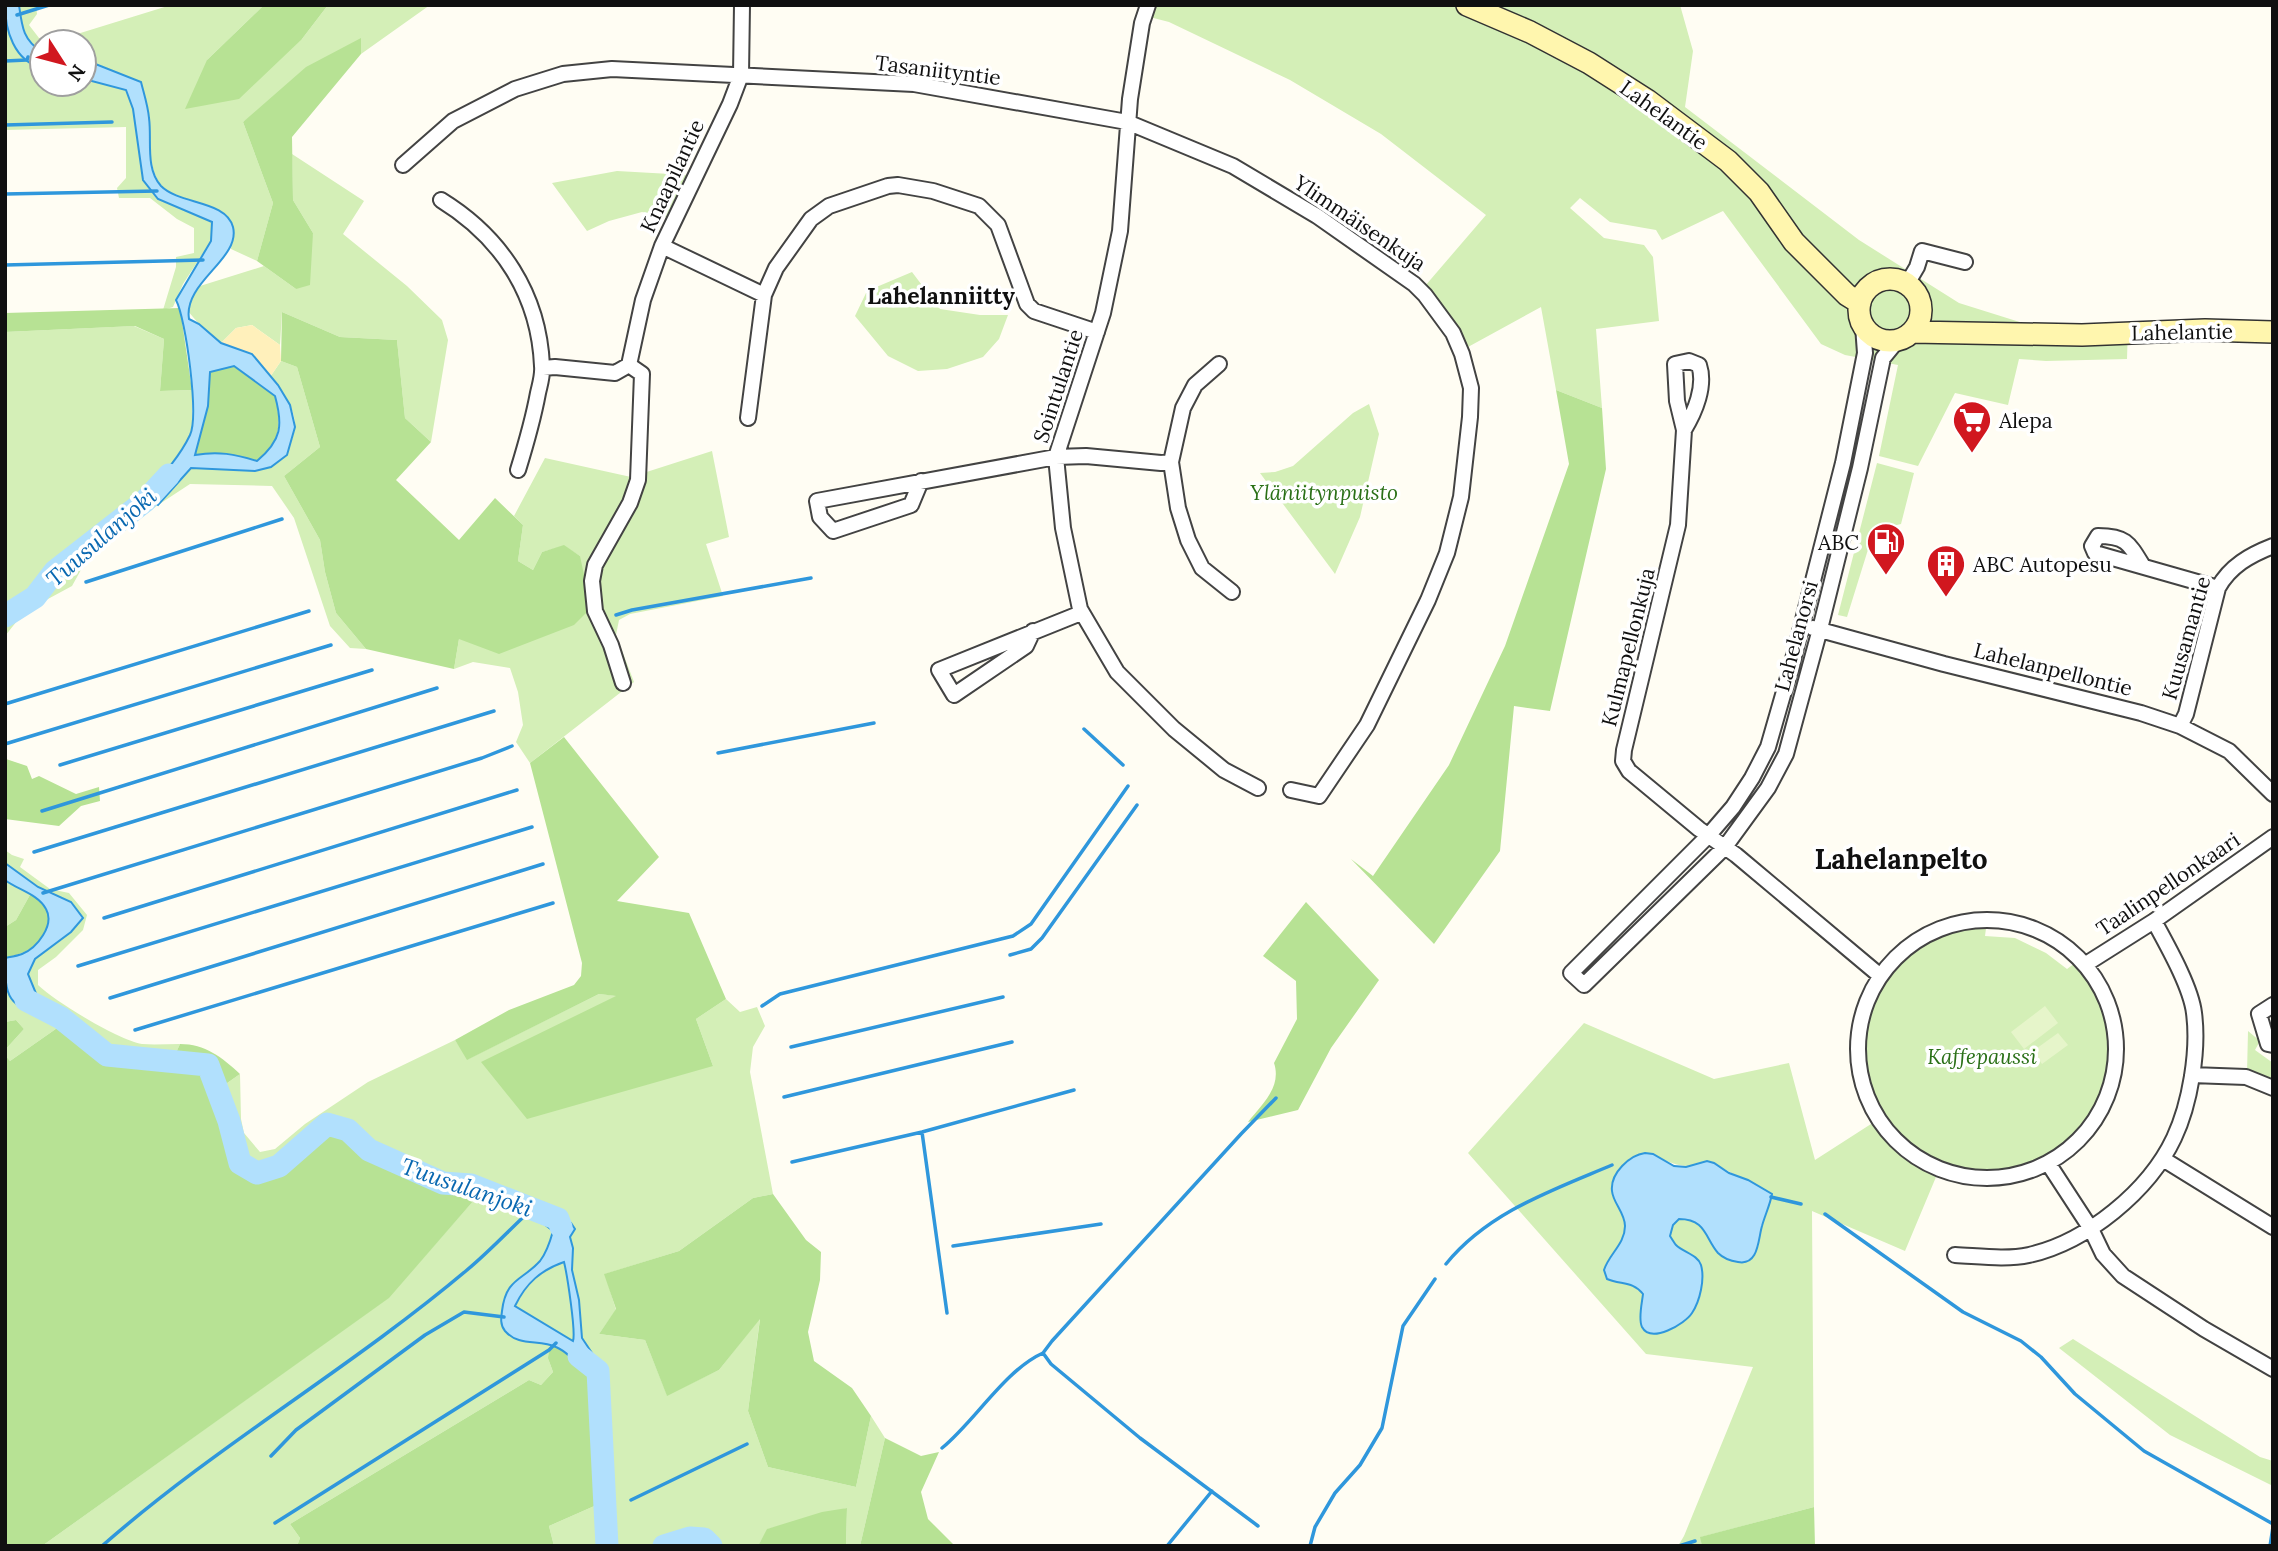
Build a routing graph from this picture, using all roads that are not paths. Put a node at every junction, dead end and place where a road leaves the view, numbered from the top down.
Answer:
1 (742, 5) edge
2 (1148, 5) edge
3 (1467, 5) edge
4 (741, 75) junction
5 (1127, 122) junction
6 (403, 165) dead end
7 (440, 200) dead end
8 (662, 246) junction
9 (1965, 262) dead end
10 (1907, 284) junction
11 (764, 295) junction
12 (1864, 295) junction
13 (1921, 309) junction
14 (1863, 326) junction
15 (1097, 332) junction
16 (1966, 332) junction
17 (2273, 332) edge
18 (1904, 336) junction
19 (1219, 364) dead end
20 (629, 365) junction
21 (543, 368) junction
22 (748, 418) dead end
23 (1684, 430) dead end
24 (1056, 457) junction
25 (1171, 462) junction
26 (518, 470) dead end
27 (921, 481) junction
28 (2273, 546) edge
29 (2143, 566) dead end
30 (2218, 588) junction
31 (1232, 592) dead end
32 (1082, 612) junction
33 (1802, 625) junction
34 (1820, 629) junction
35 (1032, 631) junction
36 (623, 683) dead end
37 (2180, 726) junction
38 (1258, 788) dead end
39 (1291, 790) dead end
40 (2273, 794) edge
41 (1708, 836) junction
42 (2273, 837) edge
43 (1725, 848) junction
44 (2154, 921) junction
45 (2086, 964) junction
46 (1878, 974) junction
47 (2273, 1005) edge
48 (2273, 1045) edge
49 (2192, 1075) junction
50 (2273, 1088) edge
51 (2163, 1159) junction
52 (2048, 1163) junction
53 (2273, 1227) edge
54 (2091, 1229) junction
55 (1955, 1255) dead end
56 (2273, 1369) edge

1 - 4 street, Knaapilantie
2 - 5 street, Sointulantie
3 - 12 main road, Lahelantie
4 - 5 street, Tasaniityntie
4 - 6 street, Tasaniityntie
4 - 8 street, Knaapilantie
5 - 15 street, Sointulantie
5 - 39 street, Ylimmäisenkuja
7 - 21 street
8 - 11 street
8 - 20 street, Knaapilantie
9 - 10 street
10 - 12 main road
10 - 13 main road
11 - 15 street
11 - 22 street
12 - 14 main road
13 - 16 main road, Lahelantie
13 - 18 main road
14 - 18 main road, Lahelantie
14 - 33 street, Lahelanorsi
15 - 24 street, Sointulantie
16 - 17 main road, Lahelantie
16 - 18 main road, Lahelantie
18 - 34 street, Lahelanorsi
19 - 25 street
20 - 21 street
20 - 36 street
21 - 26 street
23 - 41 street, Kulmapellonkuja
24 - 25 street
24 - 27 street
24 - 32 street, Sointulantie
25 - 31 street
27 - 27 street
28 - 30 street, Kuusamantie
29 - 30 street
30 - 37 street, Kuusamantie
32 - 35 street
32 - 38 street, Sointulantie
33 - 34 street, Lahelanpellontie
33 - 41 street, Lahelanorsi
34 - 37 street, Lahelanpellontie
34 - 43 street, Lahelanorsi
35 - 35 street
37 - 40 street, Lahelanpellontie
41 - 43 street
41 - 43 street, Lahelanorsi
42 - 44 street, Taalinpellonkaari
43 - 46 street
44 - 45 street, Taalinpellonkaari
44 - 49 street
45 - 46 street, Taalinpellonkaari
45 - 52 street, Taalinpellonkaari
46 - 52 street, Taalinpellonkaari
47 - 48 street
49 - 50 street
49 - 51 street
51 - 53 street
51 - 54 street
52 - 54 street
54 - 55 street
54 - 56 street

